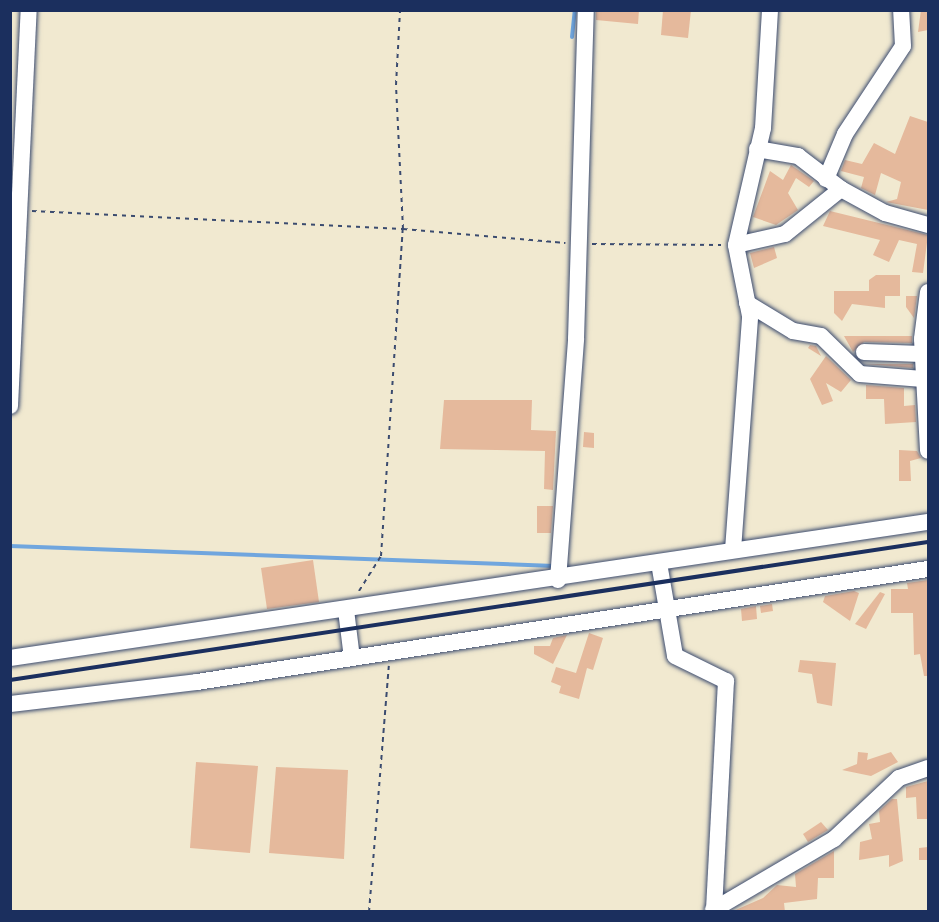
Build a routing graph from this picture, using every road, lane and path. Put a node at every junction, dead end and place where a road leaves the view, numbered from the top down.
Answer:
1 (29, 10) edge
2 (400, 10) edge
3 (586, 10) edge
4 (770, 10) edge
5 (905, 11) edge
6 (757, 149) junction
7 (826, 179) junction
8 (841, 189) junction
9 (20, 210) junction
10 (928, 225) edge
11 (403, 229) junction
12 (736, 245) junction
13 (928, 292) edge
14 (747, 303) junction
15 (864, 352) dead end
16 (922, 354) junction
17 (925, 385) edge
18 (10, 406) edge
19 (928, 451) edge
20 (928, 522) edge
21 (733, 550) junction
22 (659, 563) junction
23 (928, 569) edge
24 (558, 580) junction
25 (667, 607) junction
26 (346, 610) junction
27 (390, 651) junction
28 (352, 657) junction
29 (10, 658) edge
30 (10, 704) edge
31 (928, 768) edge
32 (713, 911) edge
33 (369, 912) edge

1 - 9 street
2 - 11 path
3 - 24 street
4 - 6 street
5 - 7 street
6 - 7 street
6 - 12 street
7 - 8 street
8 - 10 street
8 - 12 street
9 - 11 path
9 - 18 street
11 - 26 path
12 - 14 street
13 - 16 street
14 - 17 street
14 - 21 street
15 - 16 street
16 - 17 street
17 - 19 street
20 - 21 street
21 - 22 street
22 - 24 street
22 - 25 street
23 - 25 street
24 - 26 street
25 - 27 street
25 - 32 street
26 - 28 street
26 - 29 street
27 - 28 street
27 - 33 path
28 - 30 street
31 - 32 street

